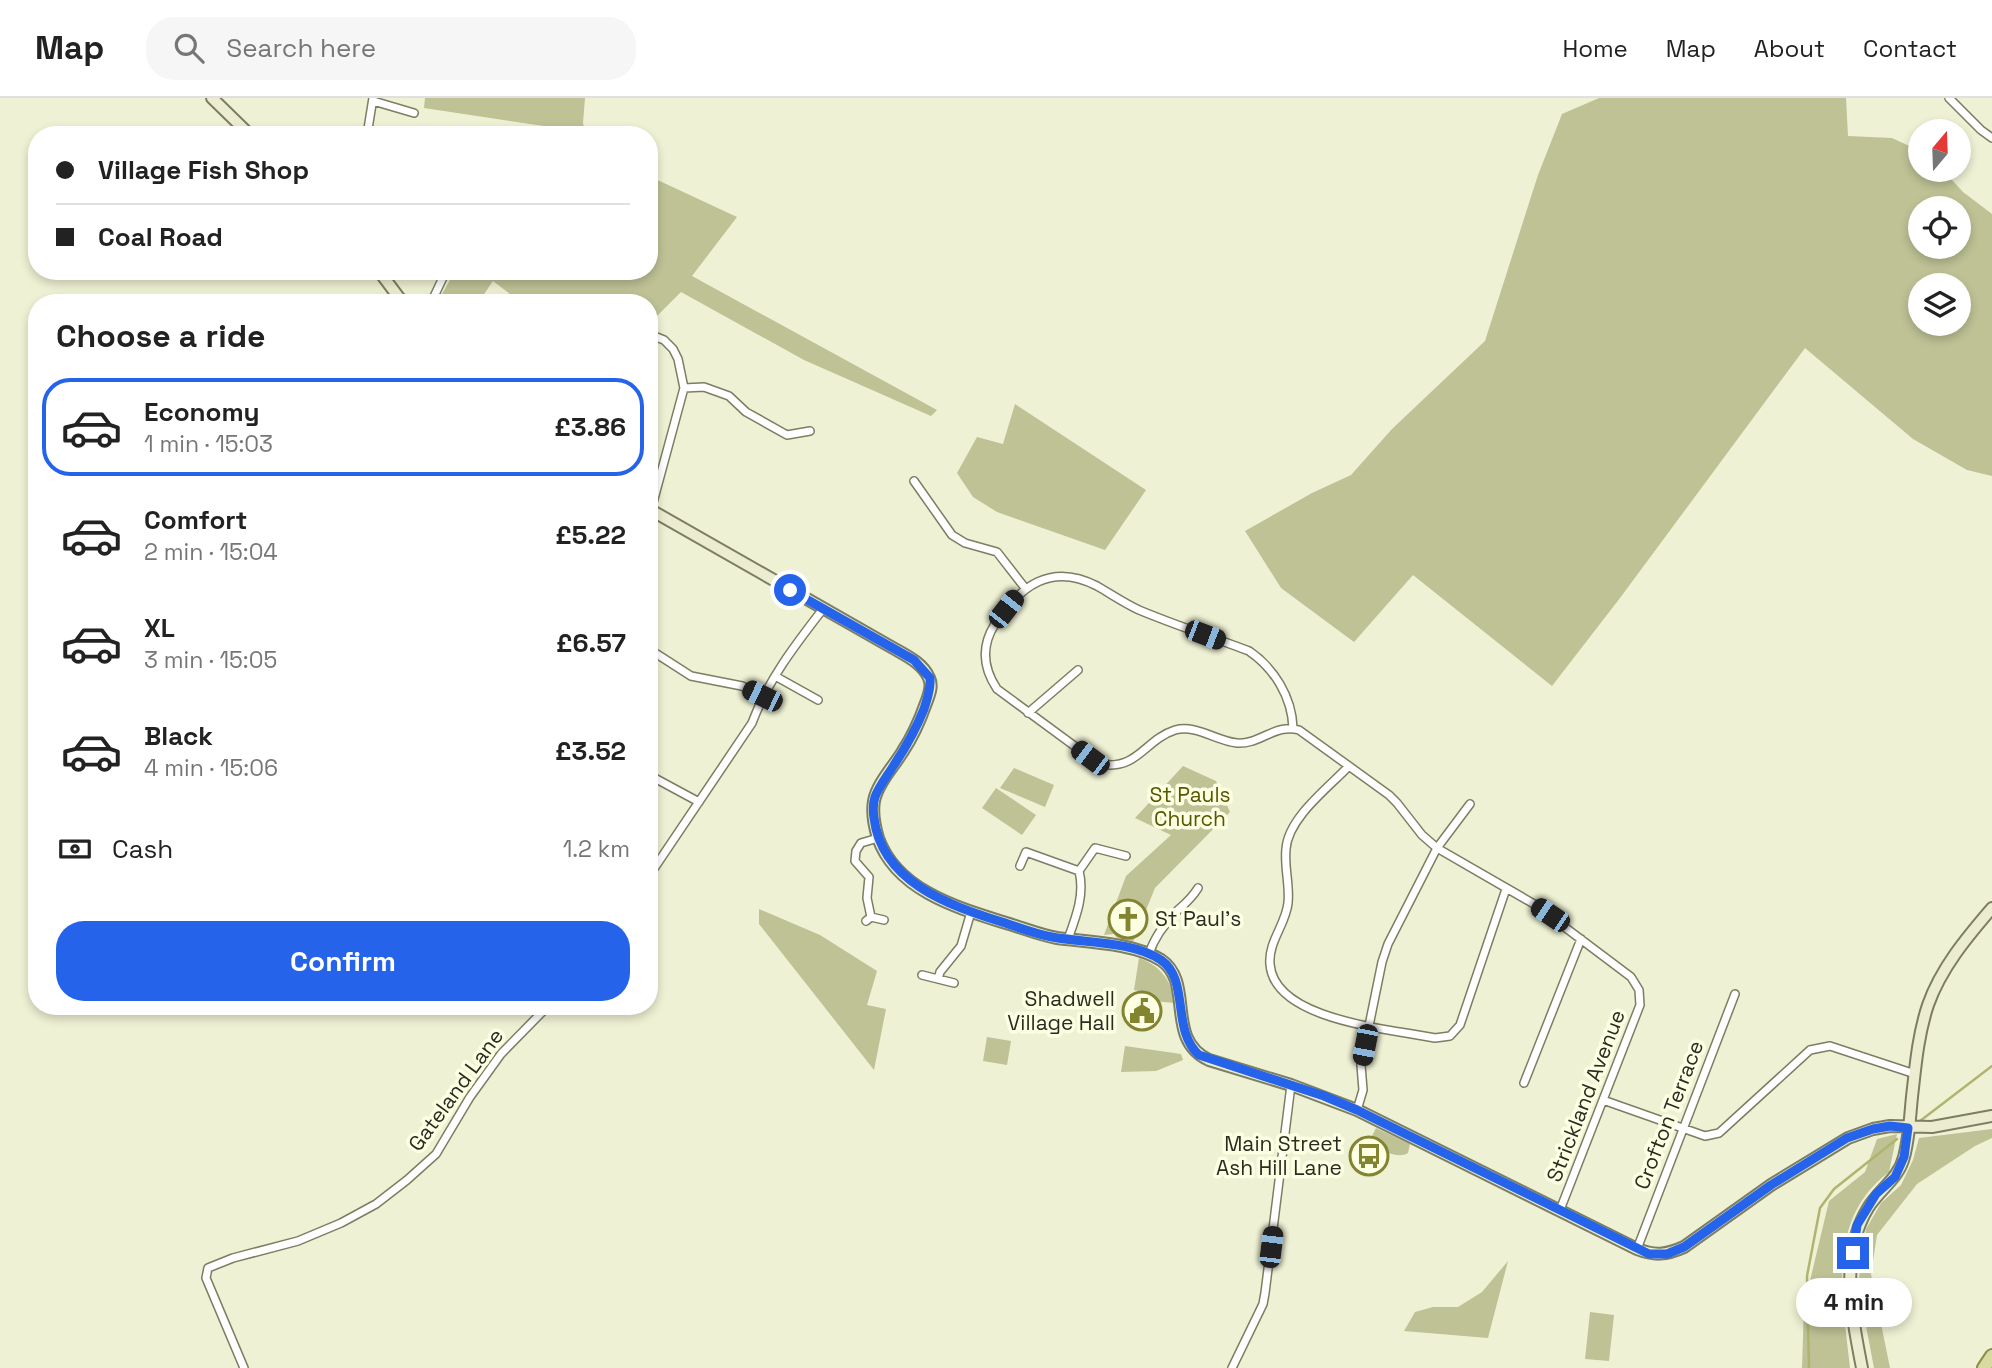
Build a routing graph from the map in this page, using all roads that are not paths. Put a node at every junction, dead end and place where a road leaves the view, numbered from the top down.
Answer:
1 (212, 98) edge
2 (1949, 98) edge
3 (373, 100) edge
4 (414, 113) dead end
5 (241, 126) edge
6 (369, 126) edge
7 (1992, 138) edge
8 (658, 338) edge
9 (684, 388) junction
10 (810, 430) dead end
11 (658, 481) edge
12 (914, 481) dead end
13 (658, 515) edge
14 (1025, 588) junction
15 (823, 609) junction
16 (658, 655) edge
17 (1078, 670) dead end
18 (775, 676) junction
19 (762, 696) junction
20 (818, 699) dead end
21 (1028, 713) junction
22 (1293, 728) junction
23 (1349, 766) junction
24 (658, 780) edge
25 (699, 802) junction
26 (1470, 804) dead end
27 (878, 838) junction
28 (1437, 848) junction
29 (1126, 856) dead end
30 (658, 863) edge
31 (1020, 866) dead end
32 (1079, 871) junction
33 (1198, 888) dead end
34 (1506, 889) junction
35 (1992, 908) edge
36 (971, 912) junction
37 (884, 920) dead end
38 (1068, 939) junction
39 (1581, 939) junction
40 (1149, 954) junction
41 (922, 975) dead end
42 (938, 979) junction
43 (954, 983) dead end
44 (1735, 994) dead end
45 (539, 1015) edge
46 (1369, 1025) junction
47 (1915, 1074) junction
48 (1524, 1083) dead end
49 (1291, 1085) junction
50 (1603, 1100) junction
51 (1357, 1110) junction
52 (1992, 1116) edge
53 (1908, 1128) junction
54 (1682, 1129) junction
55 (1560, 1210) junction
56 (1637, 1249) junction
57 (1992, 1356) edge
58 (244, 1368) edge
59 (1232, 1368) edge
60 (1862, 1368) edge
61 (1984, 1368) edge

1 - 5 street
2 - 7 street
3 - 4 street
3 - 6 street
8 - 9 street
9 - 10 street
9 - 11 street
12 - 14 street
13 - 15 street
14 - 21 street
14 - 22 street
15 - 18 street
15 - 27 street
16 - 19 street
17 - 21 street
18 - 19 street
18 - 20 street
19 - 25 street
21 - 22 street
22 - 23 street, Strickland Avenue
23 - 28 street, Strickland Avenue
23 - 46 street
24 - 25 street
25 - 30 street
26 - 28 street
27 - 36 street
27 - 37 street
28 - 34 street, Strickland Avenue
28 - 46 street
29 - 32 street
31 - 32 street
32 - 38 street
33 - 40 street
34 - 39 street, Strickland Avenue
34 - 46 street
35 - 47 street
36 - 38 street
36 - 42 street
38 - 40 street
39 - 48 street
39 - 50 street, Strickland Avenue
40 - 49 street
41 - 42 street
42 - 43 street
44 - 54 street, Crofton Terrace
45 - 58 street, Gateland Lane
46 - 51 street
47 - 53 street
47 - 54 street
49 - 51 street
49 - 59 street
50 - 54 street
50 - 55 street, Strickland Avenue
51 - 55 street
52 - 53 street
53 - 56 street
53 - 60 street
54 - 56 street, Crofton Terrace
55 - 56 street
57 - 61 main road

